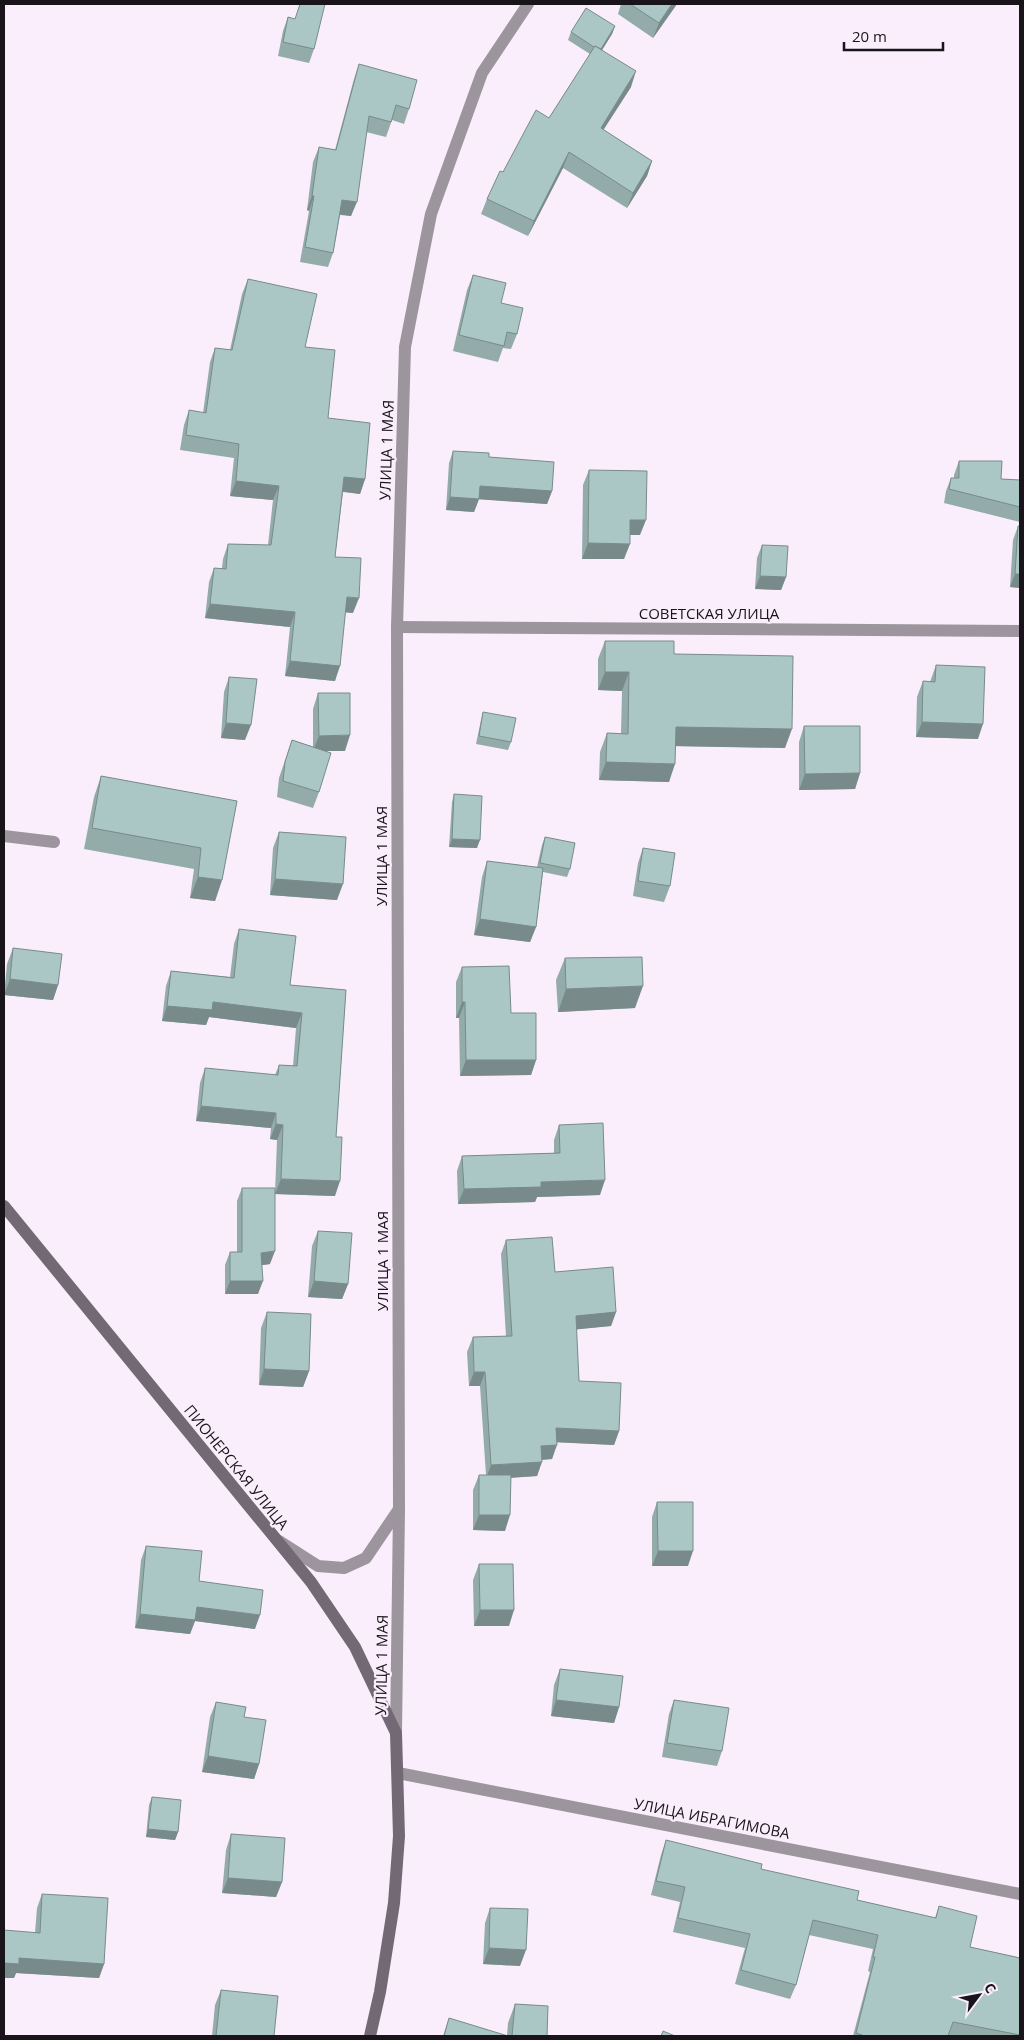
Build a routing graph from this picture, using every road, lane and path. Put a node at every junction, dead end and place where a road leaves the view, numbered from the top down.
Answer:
1 (528, 4) edge
2 (397, 627) junction
3 (1020, 631) edge
4 (4, 836) edge
5 (54, 842) dead end
6 (4, 1206) edge
7 (399, 1509) junction
8 (275, 1539) junction
9 (396, 1733) junction
10 (398, 1773) junction
11 (1020, 1894) edge
12 (370, 2036) edge

1 - 2 street, УЛИЦА 1 МАЯ
2 - 3 street, СОВЕТСКАЯ УЛИЦА
2 - 7 street, УЛИЦА 1 МАЯ
4 - 5 street
6 - 8 main road, ПИОНЕРСКАЯ УЛИЦА
7 - 8 street
7 - 9 street, УЛИЦА 1 МАЯ
8 - 9 main road, ПИОНЕРСКАЯ УЛИЦА
9 - 10 main road, ПИОНЕРСКАЯ УЛИЦА
10 - 11 street, УЛИЦА ИБРАГИМОВА
10 - 12 main road

